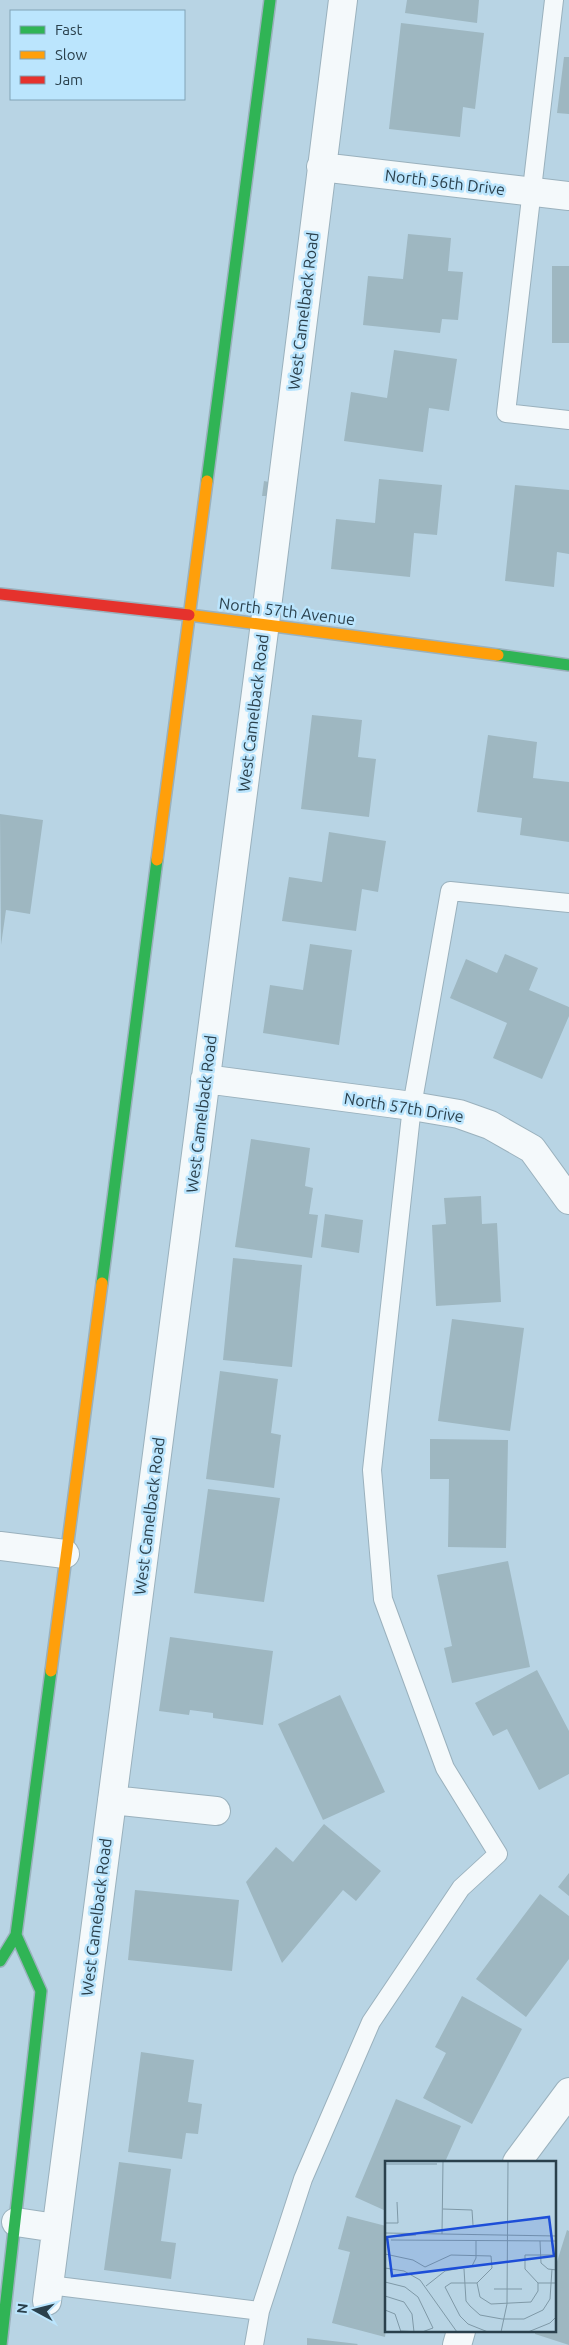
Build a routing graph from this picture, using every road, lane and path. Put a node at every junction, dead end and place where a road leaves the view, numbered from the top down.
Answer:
1 (270, 0) edge
2 (343, 0) edge
3 (554, 0) edge
4 (321, 167) junction
5 (532, 193) junction
6 (569, 196) edge
7 (569, 420) edge
8 (0, 594) edge
9 (190, 616) junction
10 (265, 623) junction
11 (569, 665) edge
12 (569, 903) edge
13 (206, 1080) junction
14 (412, 1106) junction
15 (569, 1200) edge
16 (0, 1546) edge
17 (65, 1554) junction
18 (112, 1800) junction
19 (216, 1811) dead end
20 (16, 1935) junction
21 (0, 1961) edge
22 (569, 2092) edge
23 (517, 2161) edge
24 (16, 2222) junction
25 (56, 2228) junction
26 (48, 2293) joint
27 (260, 2310) junction
28 (462, 2332) edge
29 (1, 2345) edge
30 (254, 2345) edge
31 (457, 2345) edge

1 - 9 main road
2 - 4 street, West Camelback Road
3 - 5 lane
4 - 5 street, North 56th Drive
4 - 10 street, West Camelback Road
5 - 6 street, North 56th Drive
5 - 7 lane
8 - 9 main road, North 57th Avenue
9 - 10 main road, North 57th Avenue
9 - 17 main road
10 - 11 main road, North 57th Avenue
10 - 13 street, West Camelback Road
12 - 14 lane
13 - 14 street, North 57th Drive
13 - 18 street, West Camelback Road
14 - 15 street, North 57th Drive
14 - 27 lane
16 - 17 street
17 - 20 main road
18 - 19 street
18 - 25 street, West Camelback Road
20 - 21 main road
20 - 24 main road
22 - 23 street
24 - 25 street
24 - 29 main road
25 - 26 street, West Camelback Road
26 - 27 lane
27 - 30 lane
28 - 31 street

